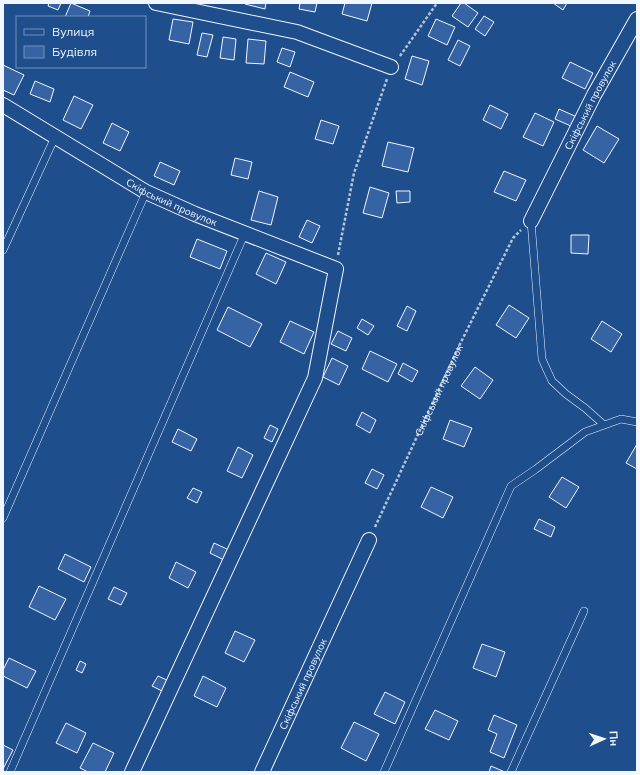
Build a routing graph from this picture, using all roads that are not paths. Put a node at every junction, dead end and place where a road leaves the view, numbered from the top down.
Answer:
1 (156, 3) edge
2 (637, 20) edge
3 (392, 67) road end
4 (3, 105) edge
5 (55, 137) junction
6 (146, 192) junction
7 (530, 221) joint
8 (245, 233) junction
9 (3, 250) edge
10 (637, 422) edge
11 (602, 424) junction
12 (3, 518) edge
13 (369, 540) road end
14 (584, 611) dead end
15 (10, 772) edge
16 (132, 772) edge
17 (262, 772) edge
18 (384, 772) edge
19 (511, 772) edge

1 - 3 street
2 - 7 street, Скіфський провулок
4 - 5 street, Скіфський провулок
5 - 6 street, Скіфський провулок
5 - 9 lane
6 - 8 street, Скіфський провулок
6 - 12 lane
7 - 11 lane
8 - 15 lane
8 - 16 street, Скіфський провулок
10 - 11 lane
11 - 18 lane
13 - 17 street, Скіфський провулок
14 - 19 lane

